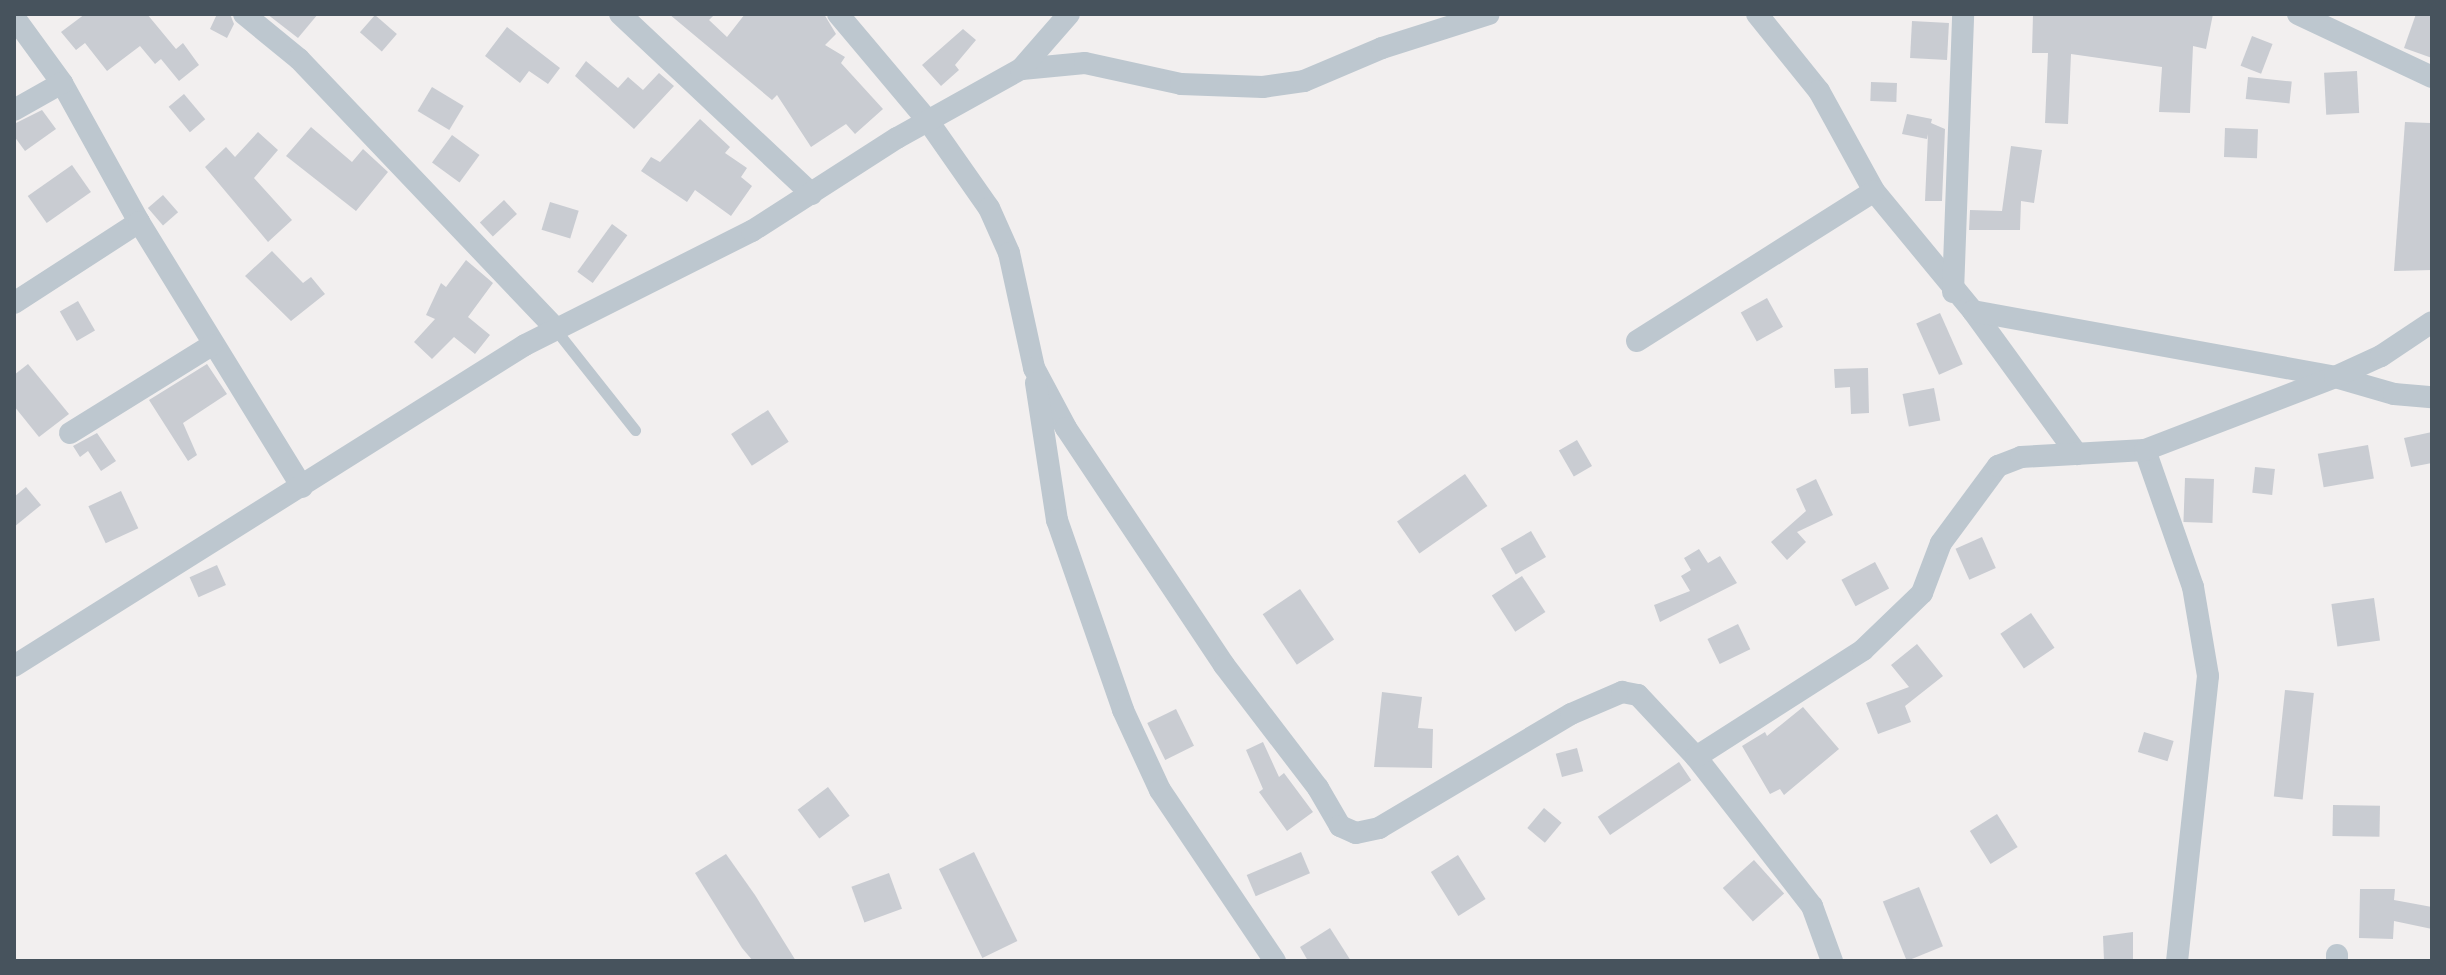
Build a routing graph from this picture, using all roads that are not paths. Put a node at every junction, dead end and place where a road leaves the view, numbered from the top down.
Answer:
1 (244, 14) edge
2 (620, 14) edge
3 (838, 14) edge
4 (1080, 14) edge
5 (1489, 14) edge
6 (1757, 14) edge
7 (1963, 14) edge
8 (2298, 14) edge
9 (14, 17) edge
10 (1064, 21) edge
11 (1021, 69) junction
12 (2432, 77) edge
13 (62, 83) junction
14 (14, 110) edge
15 (928, 121) junction
16 (1874, 191) junction
17 (812, 194) junction
18 (139, 222) junction
19 (1953, 292) junction
20 (14, 303) edge
21 (1973, 311) junction
22 (2432, 322) edge
23 (555, 328) junction
24 (1637, 341) dead end
25 (212, 345) junction
26 (1034, 368) junction
27 (2335, 377) junction
28 (2432, 397) edge
29 (635, 430) dead end
30 (70, 433) dead end
31 (2145, 450) junction
32 (2077, 454) junction
33 (302, 487) junction
34 (14, 666) edge
35 (1696, 757) junction
36 (1275, 961) edge
37 (1832, 961) edge
38 (2177, 961) edge

1 - 23 street
2 - 17 street
3 - 15 street
4 - 10 street
5 - 11 street
6 - 16 street
7 - 19 street
8 - 12 street
9 - 13 street
10 - 11 street
11 - 15 street
13 - 14 street
13 - 18 street
15 - 17 street
15 - 26 street
16 - 19 street
16 - 24 street
17 - 23 street
18 - 20 street
18 - 25 street
19 - 21 street
21 - 27 street
21 - 32 street
22 - 27 street
23 - 29 lane
23 - 33 street
25 - 30 street
25 - 33 street
26 - 35 street
26 - 36 street
27 - 28 street
27 - 31 street
31 - 32 street
31 - 38 street
32 - 35 street
33 - 34 street
35 - 37 street

